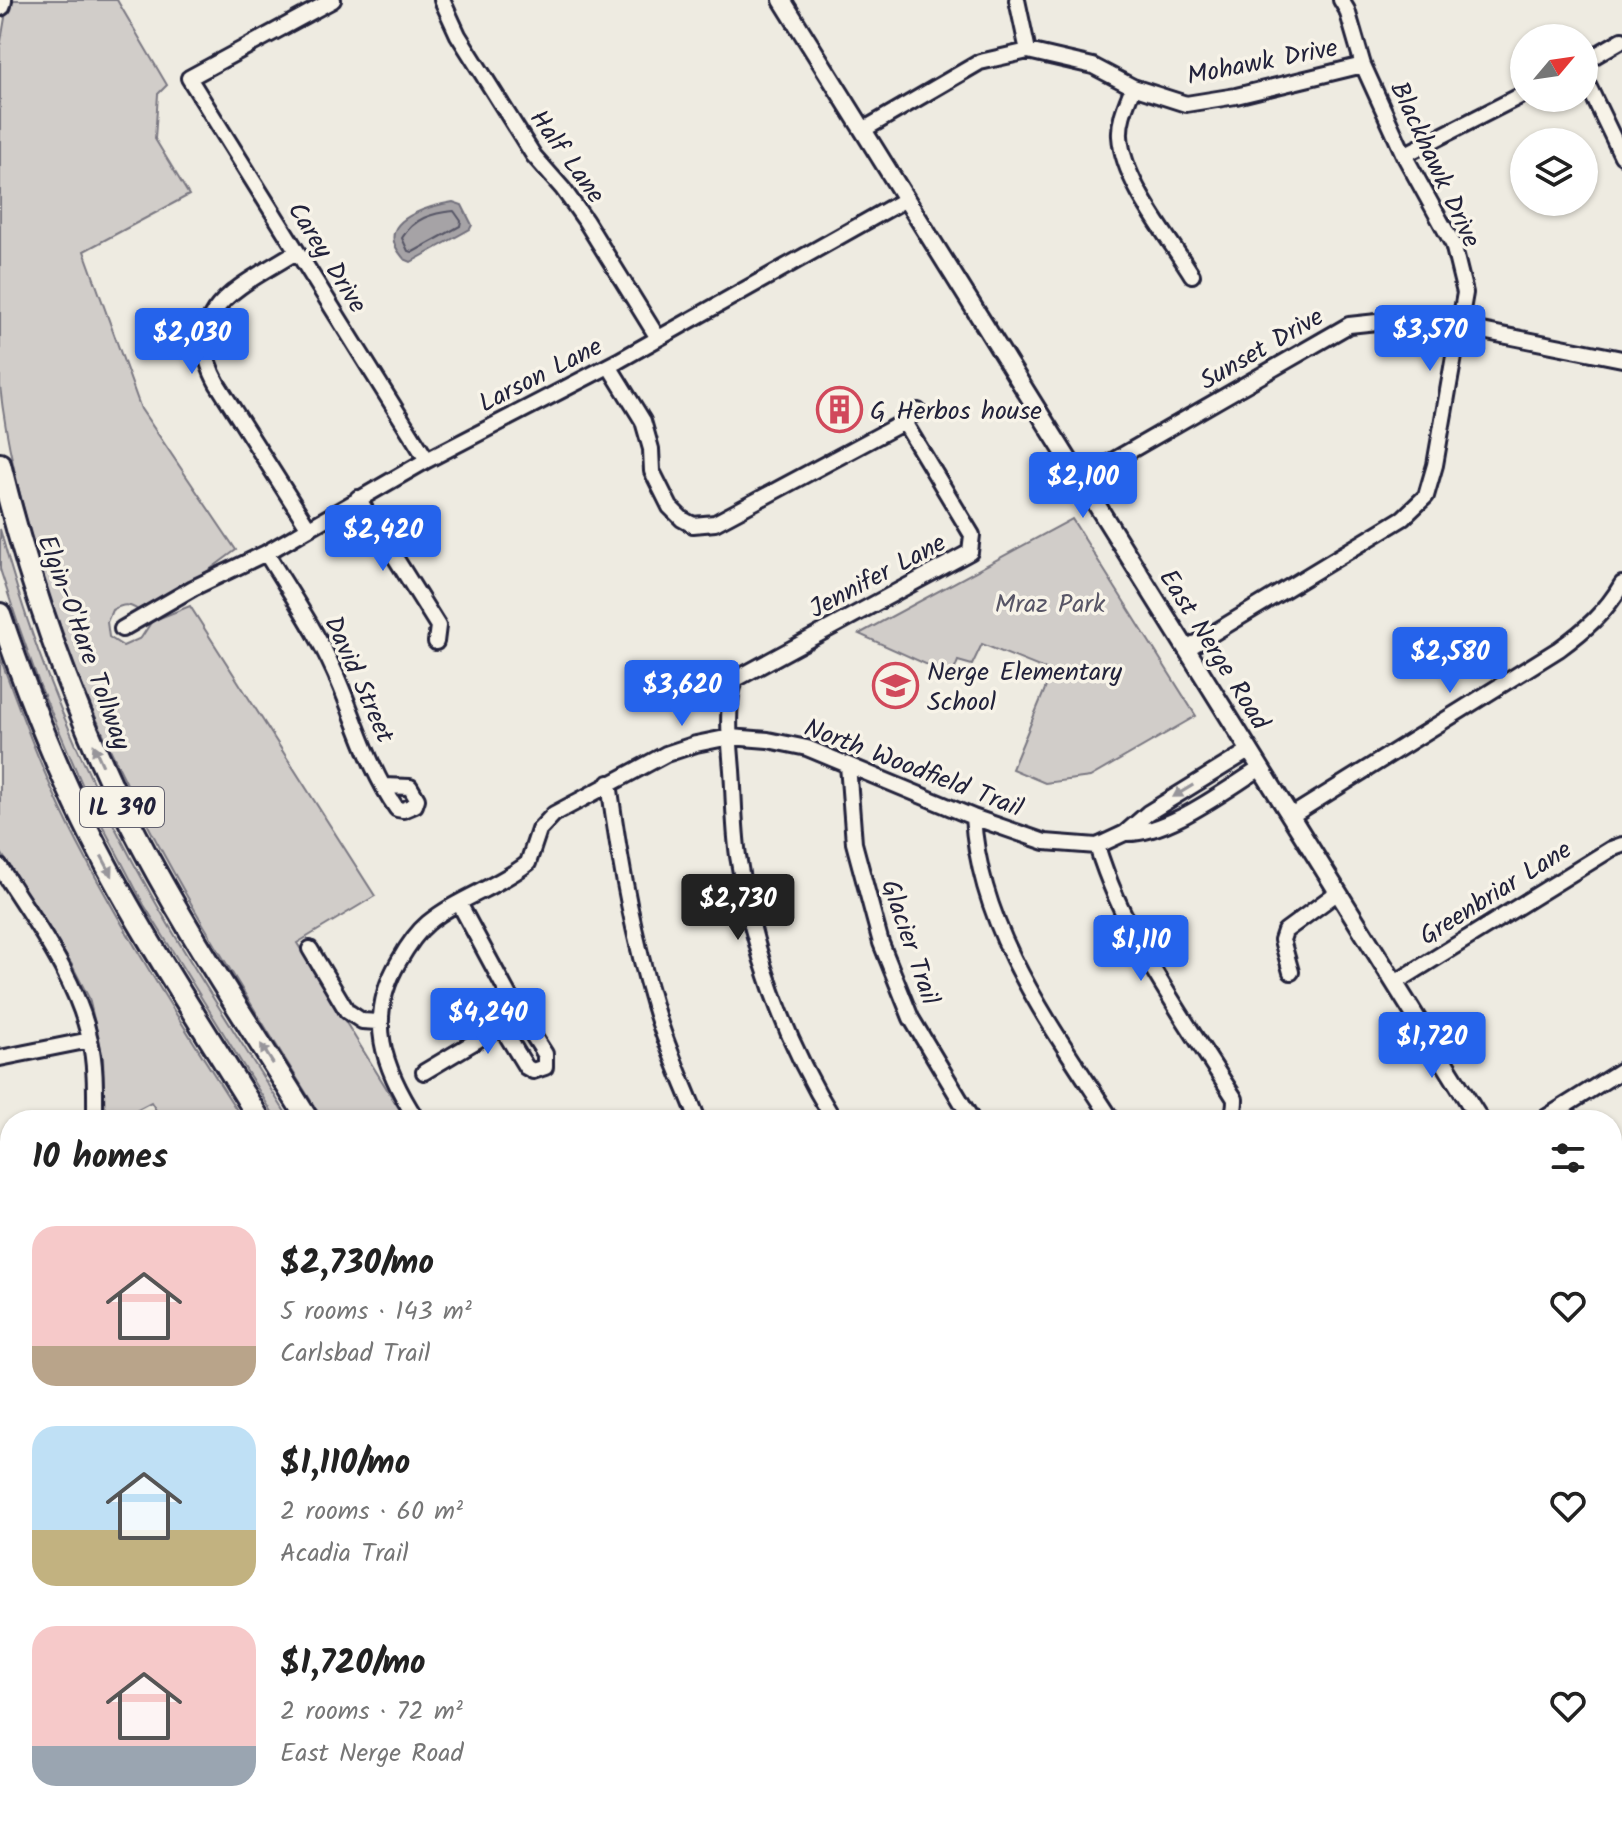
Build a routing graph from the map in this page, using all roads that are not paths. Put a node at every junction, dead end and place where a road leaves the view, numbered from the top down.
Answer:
1 (333, 0) edge
2 (442, 0) edge
3 (782, 0) edge
4 (1017, 0) edge
5 (1341, 0) edge
6 (1622, 40) edge
7 (1028, 51) junction
8 (1598, 54) edge
9 (1363, 65) junction
10 (1133, 87) junction
11 (1510, 101) edge
12 (1598, 106) edge
13 (863, 130) junction
14 (1404, 155) junction
15 (1622, 156) edge
16 (906, 199) junction
17 (296, 252) junction
18 (1192, 275) dead end
19 (1457, 326) junction
20 (658, 338) junction
21 (1622, 359) edge
22 (609, 366) junction
23 (918, 411) dead end
24 (904, 422) junction
25 (427, 460) junction
26 (0, 464) edge
27 (1081, 479) junction
28 (358, 498) junction
29 (308, 527) junction
30 (266, 553) junction
31 (1622, 584) edge
32 (0, 614) edge
33 (122, 629) dead end
34 (436, 642) dead end
35 (1187, 649) junction
36 (730, 737) junction
37 (1250, 750) junction
38 (848, 765) junction
39 (1261, 768) junction
40 (609, 783) junction
41 (384, 786) dead end
42 (1291, 816) junction
43 (973, 817) junction
44 (1125, 833) junction
45 (1622, 845) edge
46 (1097, 846) junction
47 (1, 871) edge
48 (1338, 892) junction
49 (459, 903) junction
50 (310, 949) dead end
51 (1291, 972) dead end
52 (1395, 983) junction
53 (515, 1007) junction
54 (378, 1022) junction
55 (501, 1026) junction
56 (90, 1040) junction
57 (0, 1058) edge
58 (1622, 1070) edge
59 (424, 1072) dead end
60 (94, 1110) edge
61 (254, 1110) edge
62 (302, 1110) edge
63 (410, 1110) edge
64 (694, 1110) edge
65 (828, 1110) edge
66 (966, 1110) edge
67 (1106, 1110) edge
68 (1231, 1110) edge
69 (1474, 1110) edge
70 (1558, 1110) edge

1 - 17 street, Carey Drive
2 - 20 street, Half Lane
3 - 13 main road, East Nerge Road
4 - 7 street
5 - 9 street, Blackhawk Drive
6 - 8 street
7 - 10 street, Mohawk Drive
7 - 13 street, Mohawk Drive
9 - 10 street, Mohawk Drive
9 - 14 street, Blackhawk Drive
10 - 18 street
11 - 14 street
12 - 15 street
13 - 16 main road, East Nerge Road
14 - 19 street, Blackhawk Drive
16 - 20 street, Larson Lane
16 - 27 main road, East Nerge Road
17 - 25 street, Carey Drive
17 - 29 street
19 - 21 street, Sunset Drive
19 - 27 street, Sunset Drive
19 - 35 street, Blackhawk Drive
20 - 22 street, Larson Lane
22 - 24 street
22 - 25 street, Larson Lane
23 - 24 street
24 - 36 street, Jennifer Lane
25 - 28 street, Larson Lane
62 -> 26 highway, Elgin-O'Hare Tollway / IL 390
27 - 35 main road, East Nerge Road
28 - 29 street, Larson Lane
28 - 34 street
29 - 30 street, Larson Lane
30 - 33 street, Larson Lane
30 - 41 street, David Street
31 - 42 street
32 -> 61 highway, IL 390
35 - 37 main road, East Nerge Road
36 - 38 street, North Woodfield Trail
36 - 40 street, North Woodfield Trail
36 - 65 street
37 - 39 main road, East Nerge Road
37 -> 44 street, North Woodfield Trail
38 - 43 street, North Woodfield Trail
38 - 66 street, Glacier Trail
39 - 42 main road, East Nerge Road
39 - 44 street, North Woodfield Trail
40 - 49 street, North Woodfield Trail
40 - 64 street
42 - 48 main road, East Nerge Road
43 - 46 street, North Woodfield Trail
43 - 67 street
44 - 46 street, North Woodfield Trail
45 - 52 street, Greenbriar Lane
46 - 68 street
47 - 56 street
48 - 51 street
48 - 52 main road, East Nerge Road
49 - 53 street
49 - 54 street, North Woodfield Trail
50 - 54 street
52 - 69 main road, East Nerge Road
53 - 55 street
53 - 55 street
54 - 63 street
55 - 59 street
56 - 57 street
56 - 60 street
58 - 70 street

